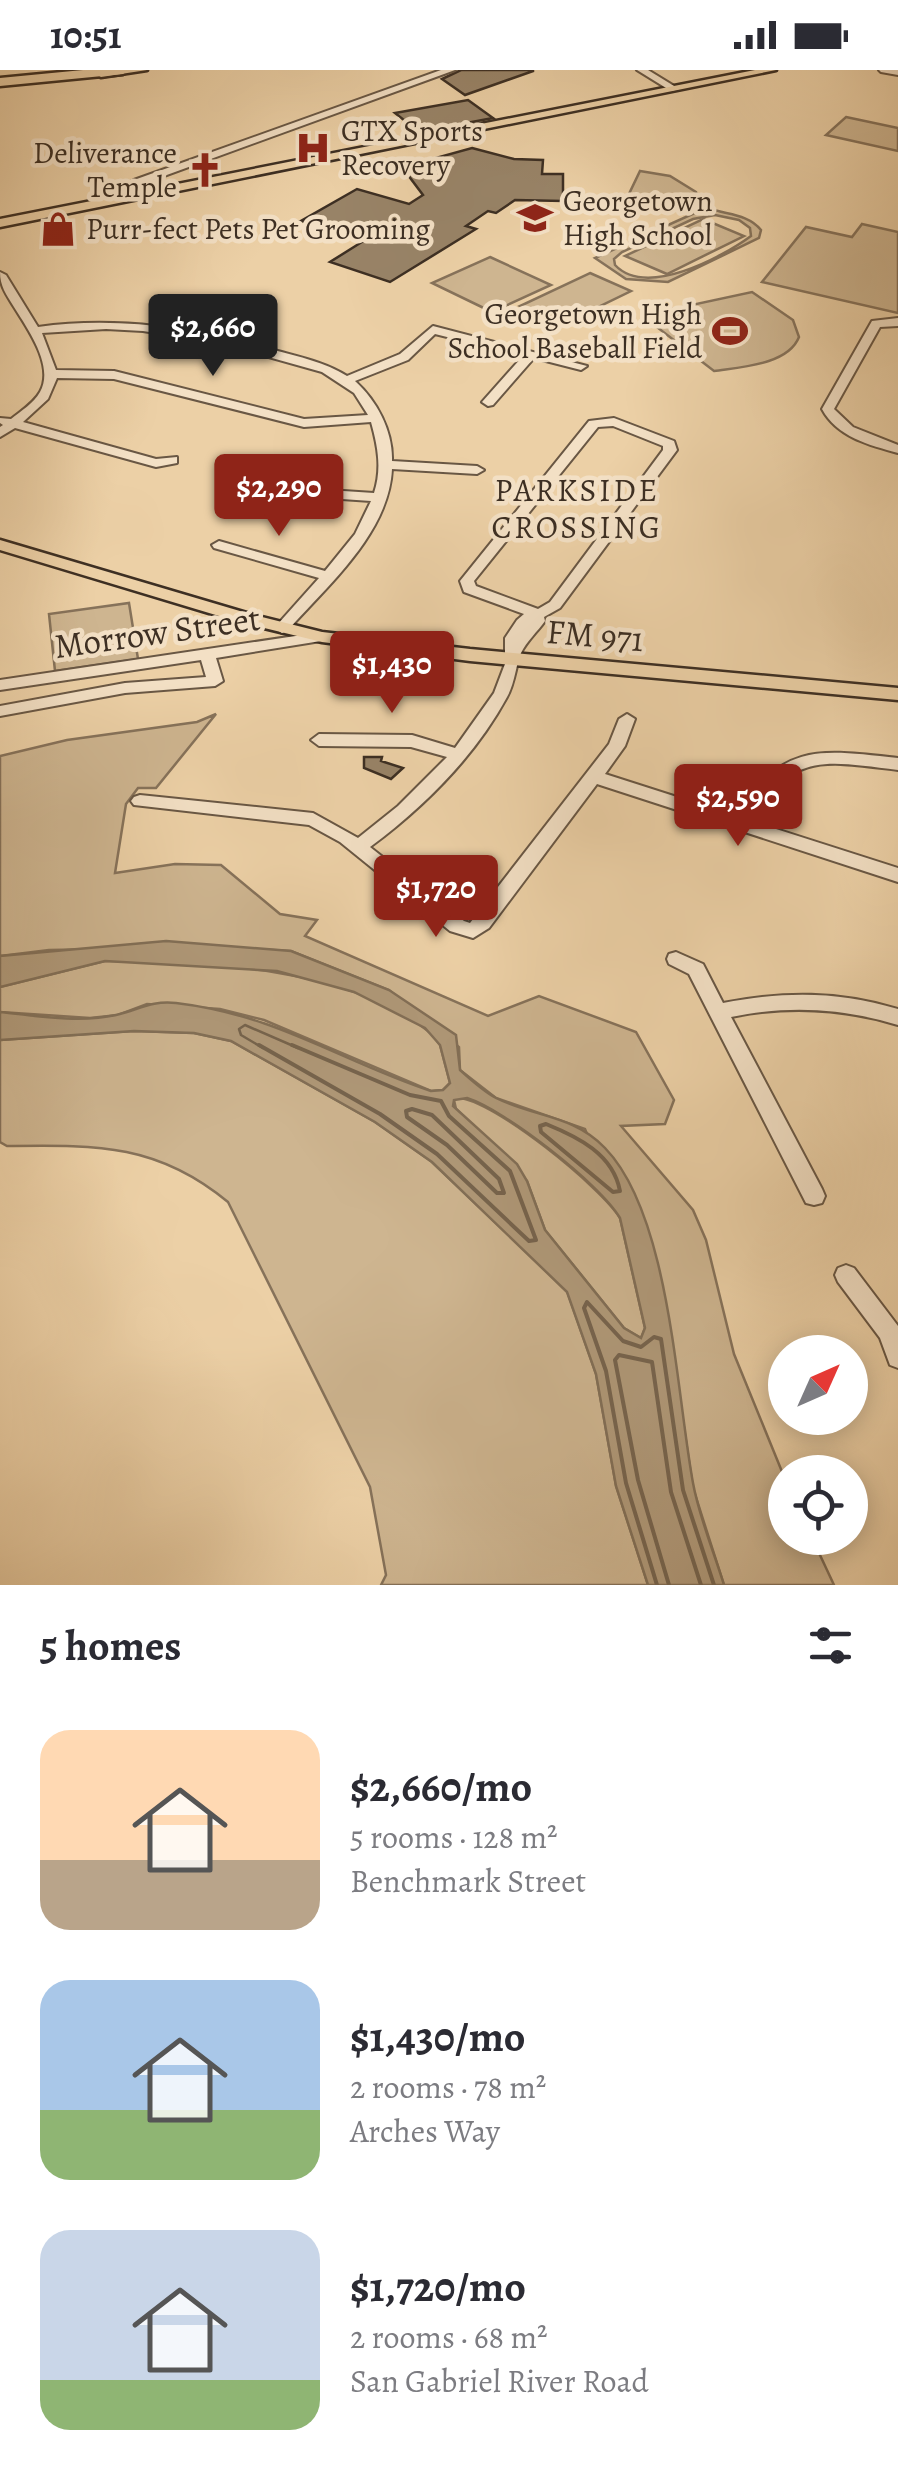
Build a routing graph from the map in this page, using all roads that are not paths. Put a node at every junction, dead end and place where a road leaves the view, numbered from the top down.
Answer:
1 (50, 70) edge
2 (123, 70) edge
3 (142, 70) edge
4 (450, 70) edge
5 (642, 70) edge
6 (772, 70) edge
7 (884, 70) edge
8 (898, 72) edge
9 (0, 81) edge
10 (674, 89) junction
11 (119, 200) junction
12 (0, 224) edge
13 (0, 275) edge
14 (892, 321) edge
15 (32, 332) junction
16 (531, 354) junction
17 (581, 366) dead end
18 (53, 374) junction
19 (347, 380) junction
20 (488, 402) dead end
21 (376, 418) junction
22 (4, 425) edge
23 (898, 449) edge
24 (172, 460) dead end
25 (390, 465) junction
26 (477, 470) dead end
27 (292, 484) dead end
28 (382, 498) junction
29 (0, 544) edge
30 (219, 545) dead end
31 (326, 576) junction
32 (535, 614) junction
33 (282, 628) junction
34 (322, 637) junction
35 (520, 648) junction
36 (208, 656) junction
37 (0, 685) edge
38 (898, 694) edge
39 (0, 711) edge
40 (627, 719) dead end
41 (319, 740) dead end
42 (455, 754) junction
43 (898, 764) edge
44 (592, 776) junction
45 (140, 801) dead end
46 (736, 824) junction
47 (357, 848) junction
48 (898, 875) edge
49 (676, 959) dead end
50 (720, 1012) junction
51 (898, 1016) edge
52 (814, 1196) dead end
53 (846, 1275) dead end
54 (898, 1357) edge

1 - 9 highway
2 - 9 highway
3 - 9 main road
4 - 11 street
5 - 10 street
6 - 10 main road
7 - 8 street
10 - 11 main road
11 - 12 main road
13 - 15 street
14 - 23 street
15 - 18 street
15 - 19 street
16 - 17 street
16 - 19 street
16 - 20 street
18 - 21 street
18 - 22 street
19 - 21 street
21 - 25 street
22 - 24 street
25 - 26 street
25 - 28 street
27 - 28 street
28 - 31 street
29 - 33 main road, FM 971 / FM 971
30 - 31 street
31 - 33 street
32 - 32 street
32 - 35 street
33 - 34 main road, FM 971 / FM 971
34 - 35 main road, FM 971 / FM 971
34 - 36 street, Morrow Street
35 - 38 main road, FM 971 / FM 971
35 - 42 street
36 - 37 street, Morrow Street
36 - 39 street
40 - 44 street
41 - 42 street
42 - 47 street
43 - 46 street
44 - 46 street
44 - 47 street
45 - 47 street
46 - 48 street
49 - 50 street
50 - 51 street
50 - 52 street
53 - 54 street

